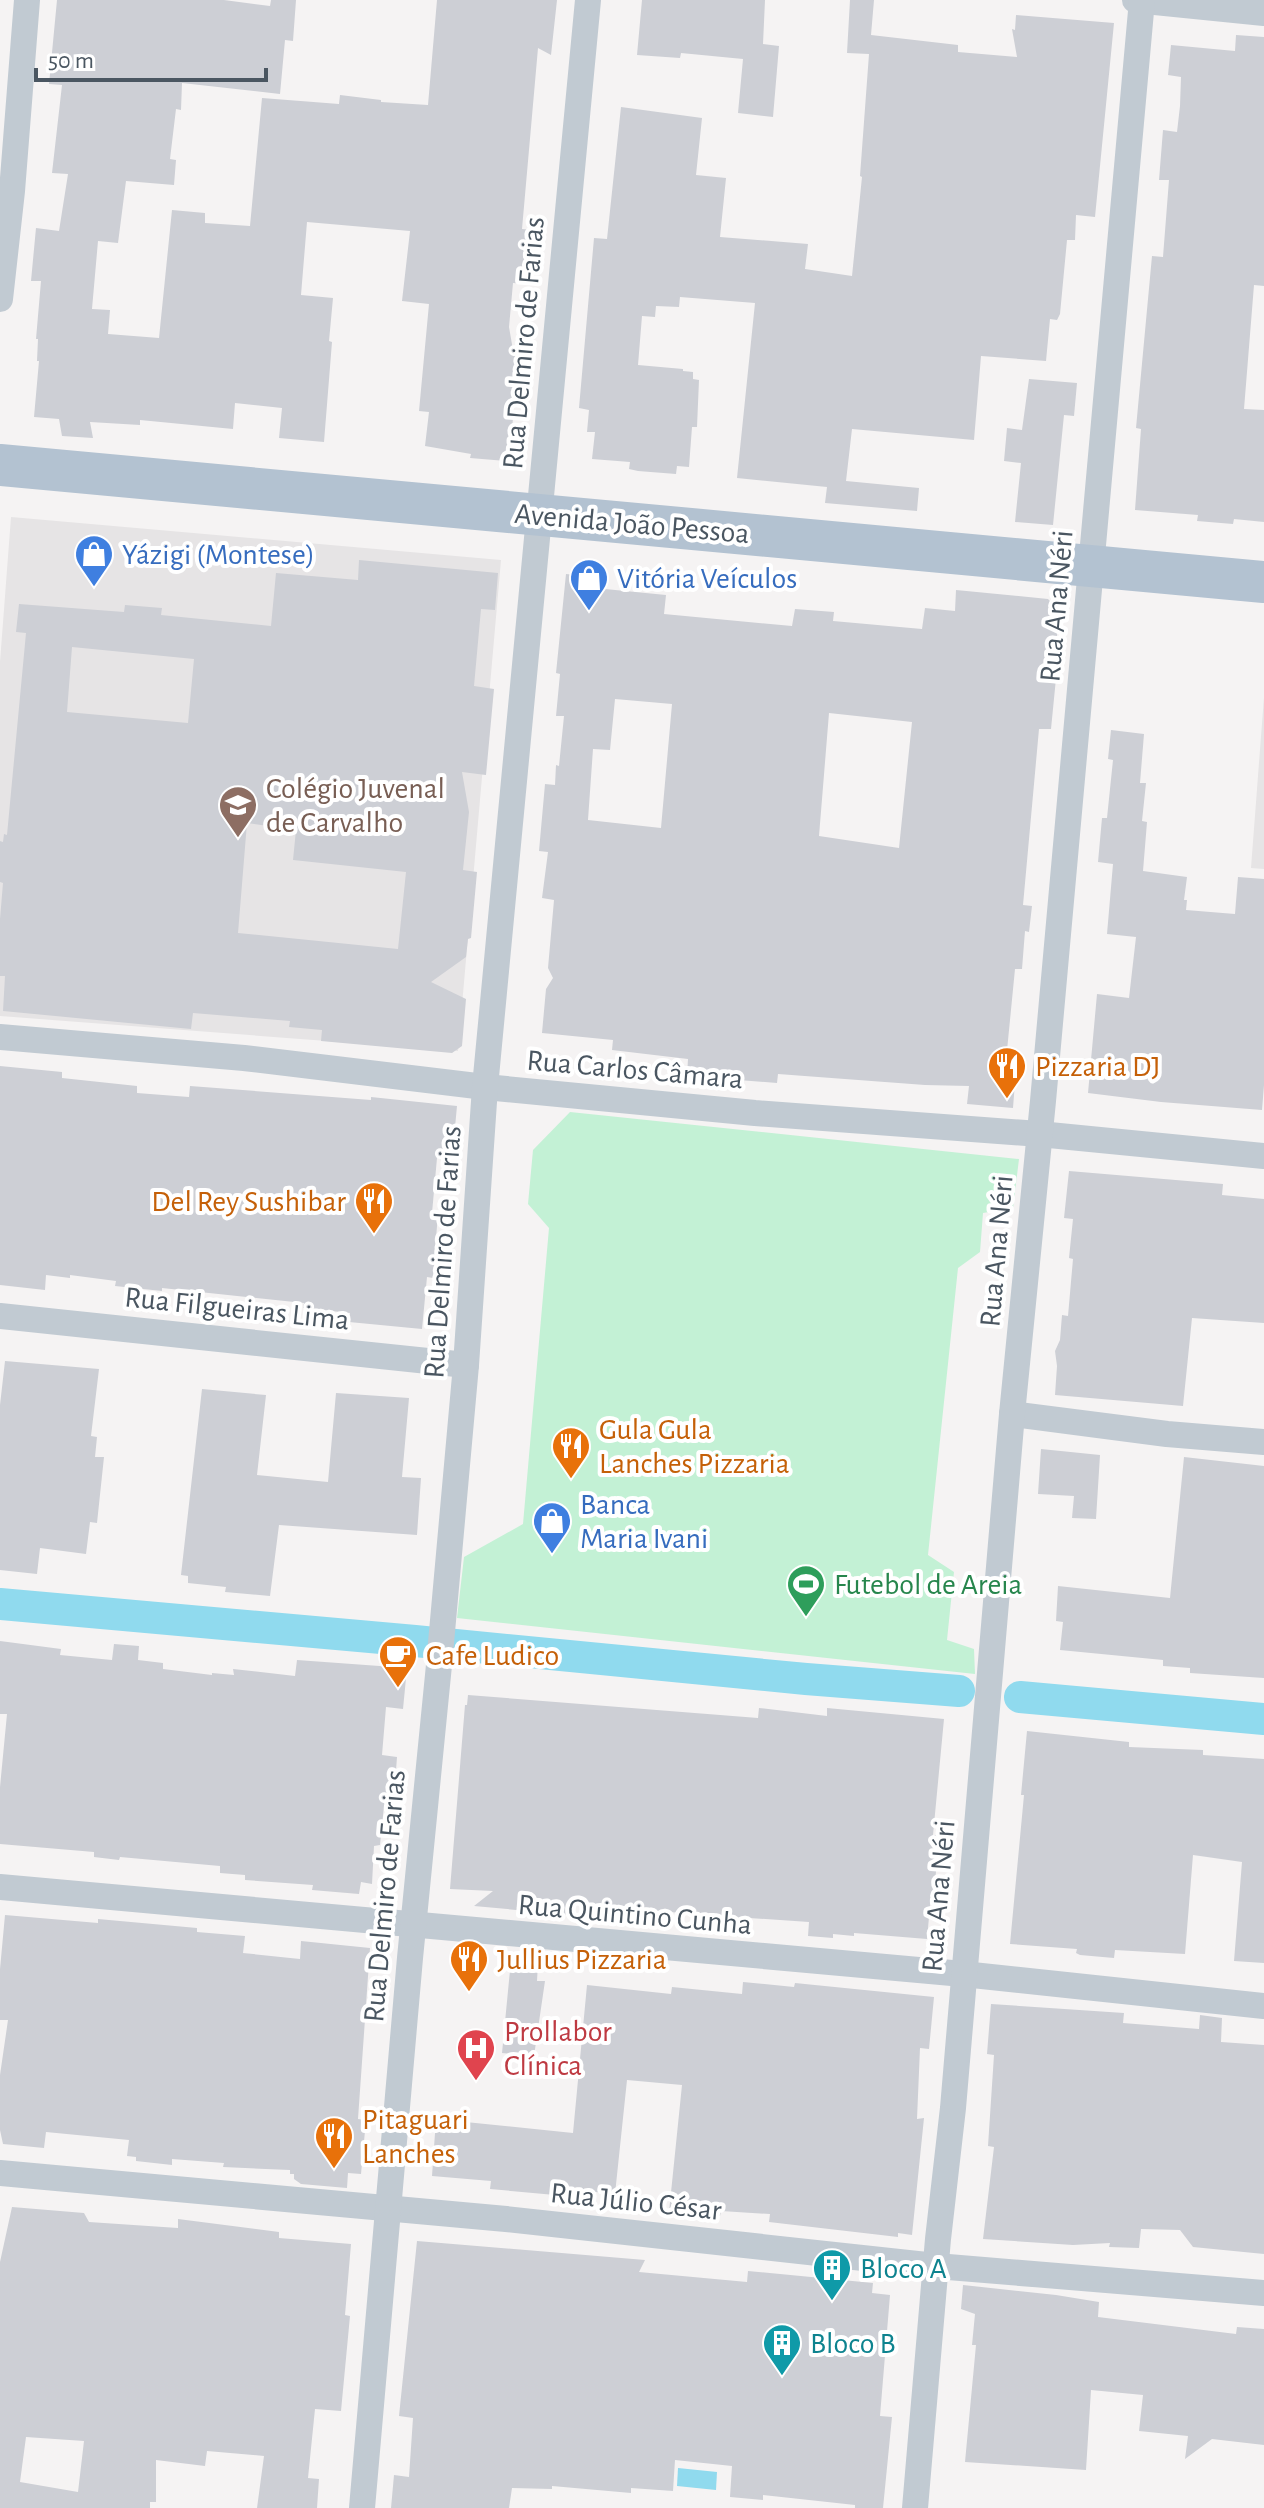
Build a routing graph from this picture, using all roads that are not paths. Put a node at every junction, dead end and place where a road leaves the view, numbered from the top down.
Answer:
1 (27, 0) edge
2 (588, 0) edge
3 (1135, 0) edge
4 (1142, 0) edge
5 (1264, 13) edge
6 (0, 299) edge
7 (0, 465) edge
8 (538, 514) junction
9 (1091, 565) junction
10 (1264, 582) edge
11 (0, 1037) edge
12 (485, 1087) junction
13 (1039, 1134) junction
14 (1264, 1156) edge
15 (0, 1316) edge
16 (466, 1365) junction
17 (1012, 1414) junction
18 (1264, 1442) edge
19 (0, 1887) edge
20 (412, 1926) junction
21 (963, 1974) junction
22 (1264, 2006) edge
23 (0, 2173) edge
24 (390, 2208) junction
25 (936, 2266) junction
26 (1264, 2293) edge
27 (362, 2508) edge
28 (915, 2508) edge

1 - 6 street
2 - 8 street, Rua Delmiro de Farias
3 - 4 street
4 - 5 street
4 - 9 street, Rua Ana Néri
7 - 8 main road, Avenida João Pessoa
8 - 9 main road, Avenida João Pessoa
8 - 12 street, Rua Delmiro de Farias
9 - 10 main road, Avenida João Pessoa
9 - 13 street, Rua Ana Néri
11 - 12 street, Rua Carlos Câmara
12 - 13 street, Rua Carlos Câmara
12 - 16 street, Rua Delmiro de Farias
13 - 14 street, Rua Carlos Câmara
13 - 17 street, Rua Ana Néri
15 - 16 street, Rua Filgueiras Lima
16 - 20 street, Rua Delmiro de Farias
17 - 18 street
17 - 21 street, Rua Ana Néri
19 - 20 street, Rua Quintino Cunha
20 - 21 street, Rua Quintino Cunha
20 - 24 street, Rua Delmiro de Farias
21 - 22 street, Rua Quintino Cunha
21 - 25 street, Rua Ana Néri
23 - 24 street, Rua Júlio César
24 - 25 street, Rua Júlio César
24 - 27 street, Rua Delmiro de Farias
25 - 26 street, Rua Júlio César
25 - 28 street, Rua Ana Néri

